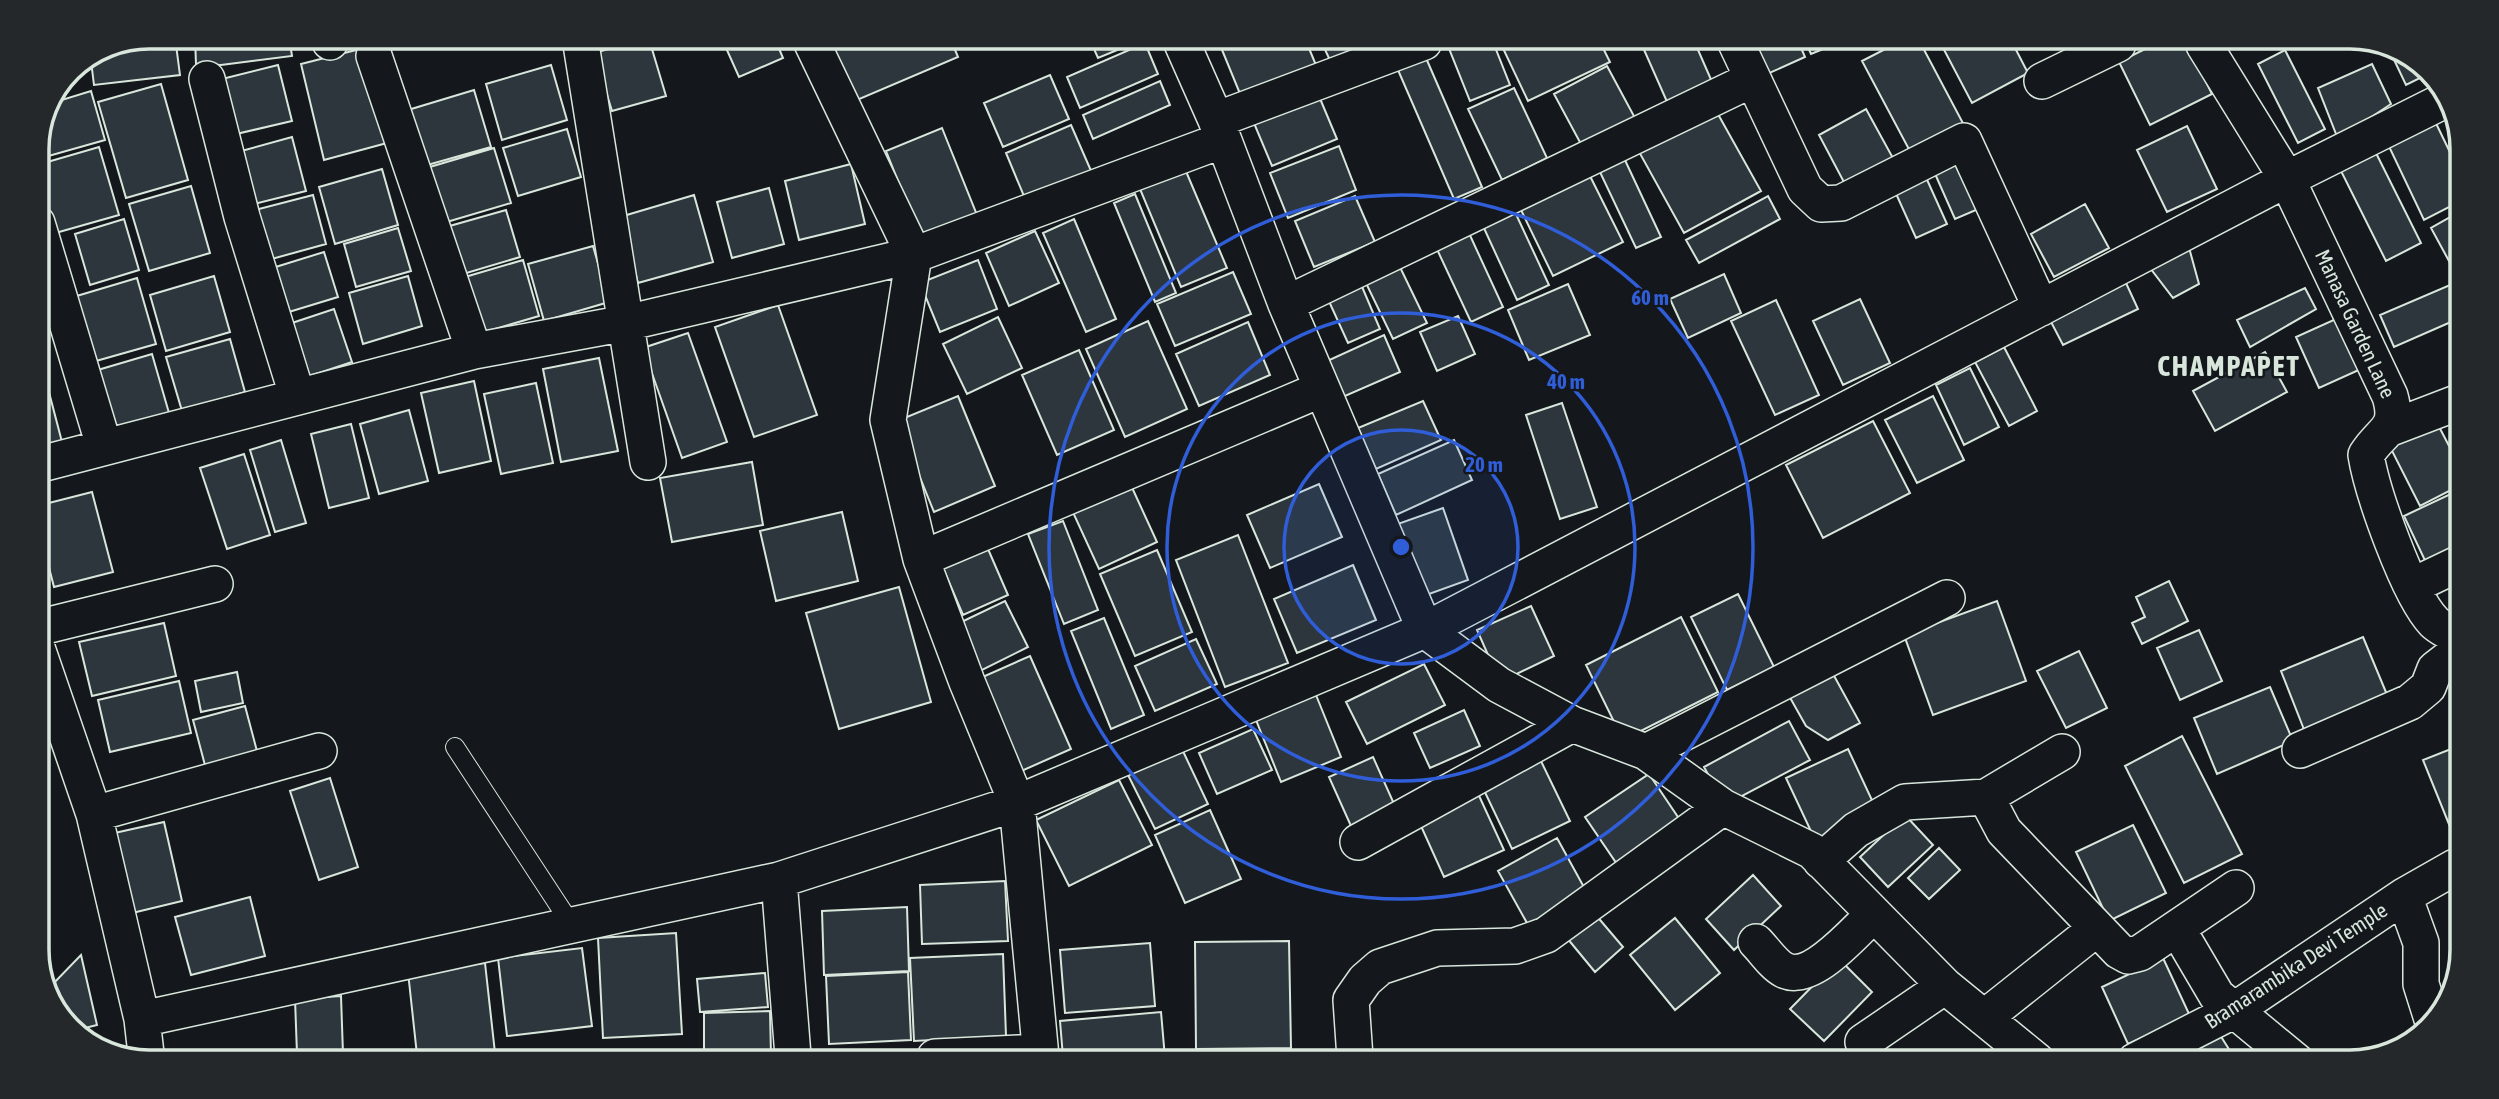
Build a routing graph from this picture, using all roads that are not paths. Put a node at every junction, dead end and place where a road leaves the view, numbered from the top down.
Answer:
1 (582, 49) edge
2 (816, 49) edge
3 (1184, 49) edge
4 (1408, 49) edge
5 (1738, 49) edge
6 (2108, 49) edge
7 (2206, 49) edge
8 (374, 56) dead end
9 (207, 79) dead end
10 (1751, 80) junction
11 (2042, 81) dead end
12 (2439, 103) edge
13 (1219, 130) junction
14 (2287, 179) junction
15 (914, 255) junction
16 (49, 263) edge
17 (1286, 304) junction
18 (2041, 309) junction
19 (626, 323) junction
20 (474, 351) junction
21 (1322, 389) junction
22 (297, 395) junction
23 (2450, 405) edge
24 (2391, 428) junction
25 (104, 446) junction
26 (49, 462) edge
27 (648, 462) dead end
28 (921, 559) junction
29 (2450, 568) edge
30 (215, 584) dead end
31 (2412, 586) junction
32 (1947, 598) dead end
33 (49, 625) edge
34 (1425, 630) junction
35 (2450, 632) edge
36 (2450, 657) edge
37 (49, 683) edge
38 (1572, 724) junction
39 (455, 747) dead end
40 (2300, 750) dead end
41 (319, 751) dead end
42 (1646, 752) junction
43 (2062, 752) dead end
44 (1986, 797) junction
45 (1017, 803) junction
46 (1723, 807) junction
47 (94, 814) junction
48 (1358, 842) dead end
49 (1821, 861) junction
50 (2450, 870) edge
51 (779, 880) junction
52 (2236, 888) dead end
53 (2404, 896) junction
54 (1874, 914) junction
55 (571, 924) junction
56 (2097, 928) junction
57 (2177, 928) junction
58 (1756, 942) dead end
59 (1945, 986) junction
60 (2429, 1010) edge
61 (2233, 1011) junction
62 (1984, 1018) junction
63 (142, 1019) junction
64 (1863, 1042) dead end
65 (146, 1050) edge
66 (793, 1050) edge
67 (1040, 1050) edge
68 (1354, 1050) edge
69 (2023, 1050) edge
70 (2157, 1050) edge
71 (2282, 1050) edge

1 - 19 street
2 - 15 street
3 - 13 street
4 - 13 street
5 - 10 street
6 - 11 street
7 - 14 street, Manasa Garden Lane
8 - 20 street
9 - 22 street
10 - 17 street
10 - 18 street
12 - 14 street
13 - 15 street
13 - 17 street
14 - 18 street
14 - 24 street, Manasa Garden Lane
15 - 19 street
15 - 28 street
16 - 25 street
17 - 21 street
18 - 34 street
19 - 20 street
19 - 27 street
20 - 22 street
21 - 28 street
21 - 34 street
22 - 25 street
23 - 24 street
24 - 31 street, Manasa Garden Lane
25 - 26 street
28 - 45 street
29 - 31 street
30 - 33 street
31 - 35 street, Manasa Garden Lane
32 - 42 street
34 - 38 street
34 - 45 street
36 - 40 street
37 - 47 street
38 - 42 street
38 - 48 street
39 - 55 lane
41 - 47 street
42 - 46 street
43 - 44 street
44 - 49 street
44 - 56 street
45 - 51 street
45 - 67 street
46 - 49 street
46 - 68 street
47 - 63 street
49 - 54 street
50 - 53 street, Bramarambika Devi Temple
51 - 55 street
51 - 66 street
52 - 57 street
53 - 60 street
53 - 61 street, Bramarambika Devi Temple
54 - 58 street
54 - 59 street
55 - 63 street
56 - 57 street
56 - 62 street
57 - 61 street
59 - 62 street
59 - 64 street
61 - 70 street, Bramarambika Devi Temple
61 - 71 street
62 - 69 street
63 - 65 street

